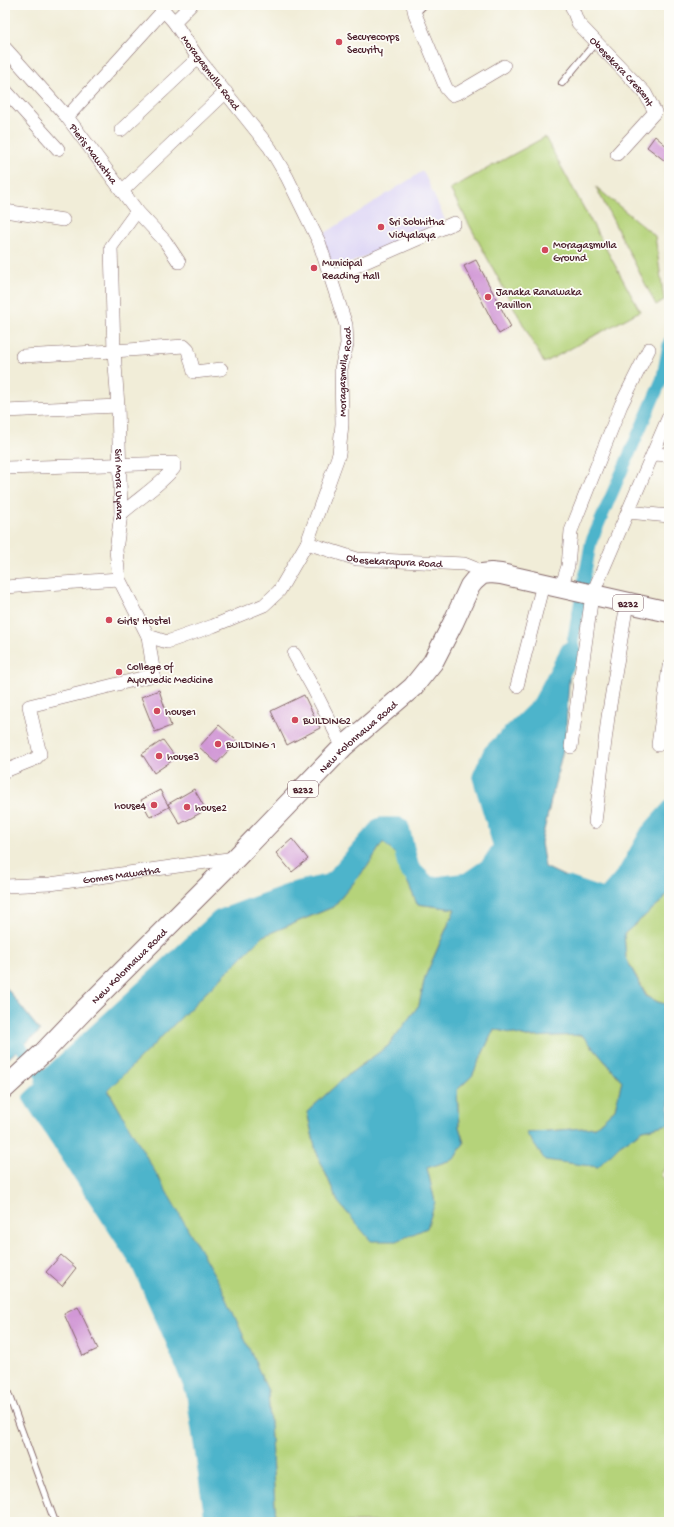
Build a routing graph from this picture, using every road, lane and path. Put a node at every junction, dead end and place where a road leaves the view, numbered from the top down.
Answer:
1 (191, 5) edge
2 (571, 5) edge
3 (161, 8) edge
4 (417, 8) edge
5 (174, 22) junction
6 (596, 42) junction
7 (5, 48) edge
8 (198, 58) junction
9 (504, 66) dead end
10 (562, 83) dead end
11 (5, 90) edge
12 (226, 92) junction
13 (67, 117) junction
14 (121, 130) dead end
15 (58, 149) dead end
16 (617, 154) dead end
17 (122, 191) junction
18 (5, 211) edge
19 (137, 211) junction
20 (63, 220) dead end
21 (454, 223) dead end
22 (179, 262) dead end
23 (331, 277) junction
24 (649, 349) dead end
25 (114, 351) junction
26 (22, 356) dead end
27 (221, 369) dead end
28 (118, 406) junction
29 (5, 411) edge
30 (669, 416) edge
31 (653, 454) junction
32 (669, 455) edge
33 (119, 464) junction
34 (5, 468) edge
35 (628, 512) junction
36 (121, 514) junction
37 (669, 516) edge
38 (307, 543) junction
39 (482, 574) junction
40 (119, 579) junction
41 (5, 587) edge
42 (556, 587) junction
43 (589, 594) junction
44 (627, 603) junction
45 (669, 612) edge
46 (148, 636) junction
47 (294, 654) dead end
48 (669, 667) edge
49 (517, 686) dead end
50 (658, 745) dead end
51 (343, 747) junction
52 (570, 747) dead end
53 (5, 771) edge
54 (595, 822) dead end
55 (236, 858) junction
56 (5, 886) edge
57 (6, 1087) edge
58 (5, 1385) edge
59 (55, 1522) edge

1 - 5 street
2 - 6 street, Obesekara Crescent
3 - 5 street, Moragasmulla Road
3 - 13 street
4 - 9 street
5 - 8 street, Moragasmulla Road
6 - 10 lane
6 - 16 street, Obesekara Crescent
7 - 13 street, Pieris Mawatha
8 - 12 street, Moragasmulla Road
8 - 14 street
11 - 15 street
12 - 17 street
12 - 23 street, Moragasmulla Road
13 - 17 street, Pieris Mawatha
17 - 19 street, Pieris Mawatha
18 - 20 street
19 - 22 street, Pieris Mawatha
19 - 25 street, Siri Mora Uyana
21 - 23 street
23 - 38 street, Moragasmulla Road
24 - 42 street
25 - 26 street
25 - 27 street
25 - 28 street, Siri Mora Uyana
28 - 29 street
28 - 33 street, Siri Mora Uyana
30 - 31 street
31 - 32 street
31 - 35 street
33 - 34 street
33 - 36 street, Siri Mora Uyana
33 - 36 street
35 - 37 street
35 - 43 street
36 - 40 street, Siri Mora Uyana
38 - 39 street, Obesekarapura Road
38 - 46 street, Moragasmulla Road
39 - 42 main road, B232
39 - 51 main road, New Kolonnawa Road / B232
40 - 41 street
40 - 46 street, Siri Mora Uyana
42 - 43 main road, B232
42 - 49 street
43 - 44 main road, B232
43 - 52 street
44 - 45 main road, B232
44 - 54 street
46 - 53 street, Siri Mora Uyana
47 - 51 street
48 - 50 street
51 - 55 main road, New Kolonnawa Road / B232
55 - 56 street, Gomes Mawatha
55 - 57 main road, New Kolonnawa Road / B232
58 - 59 lane

